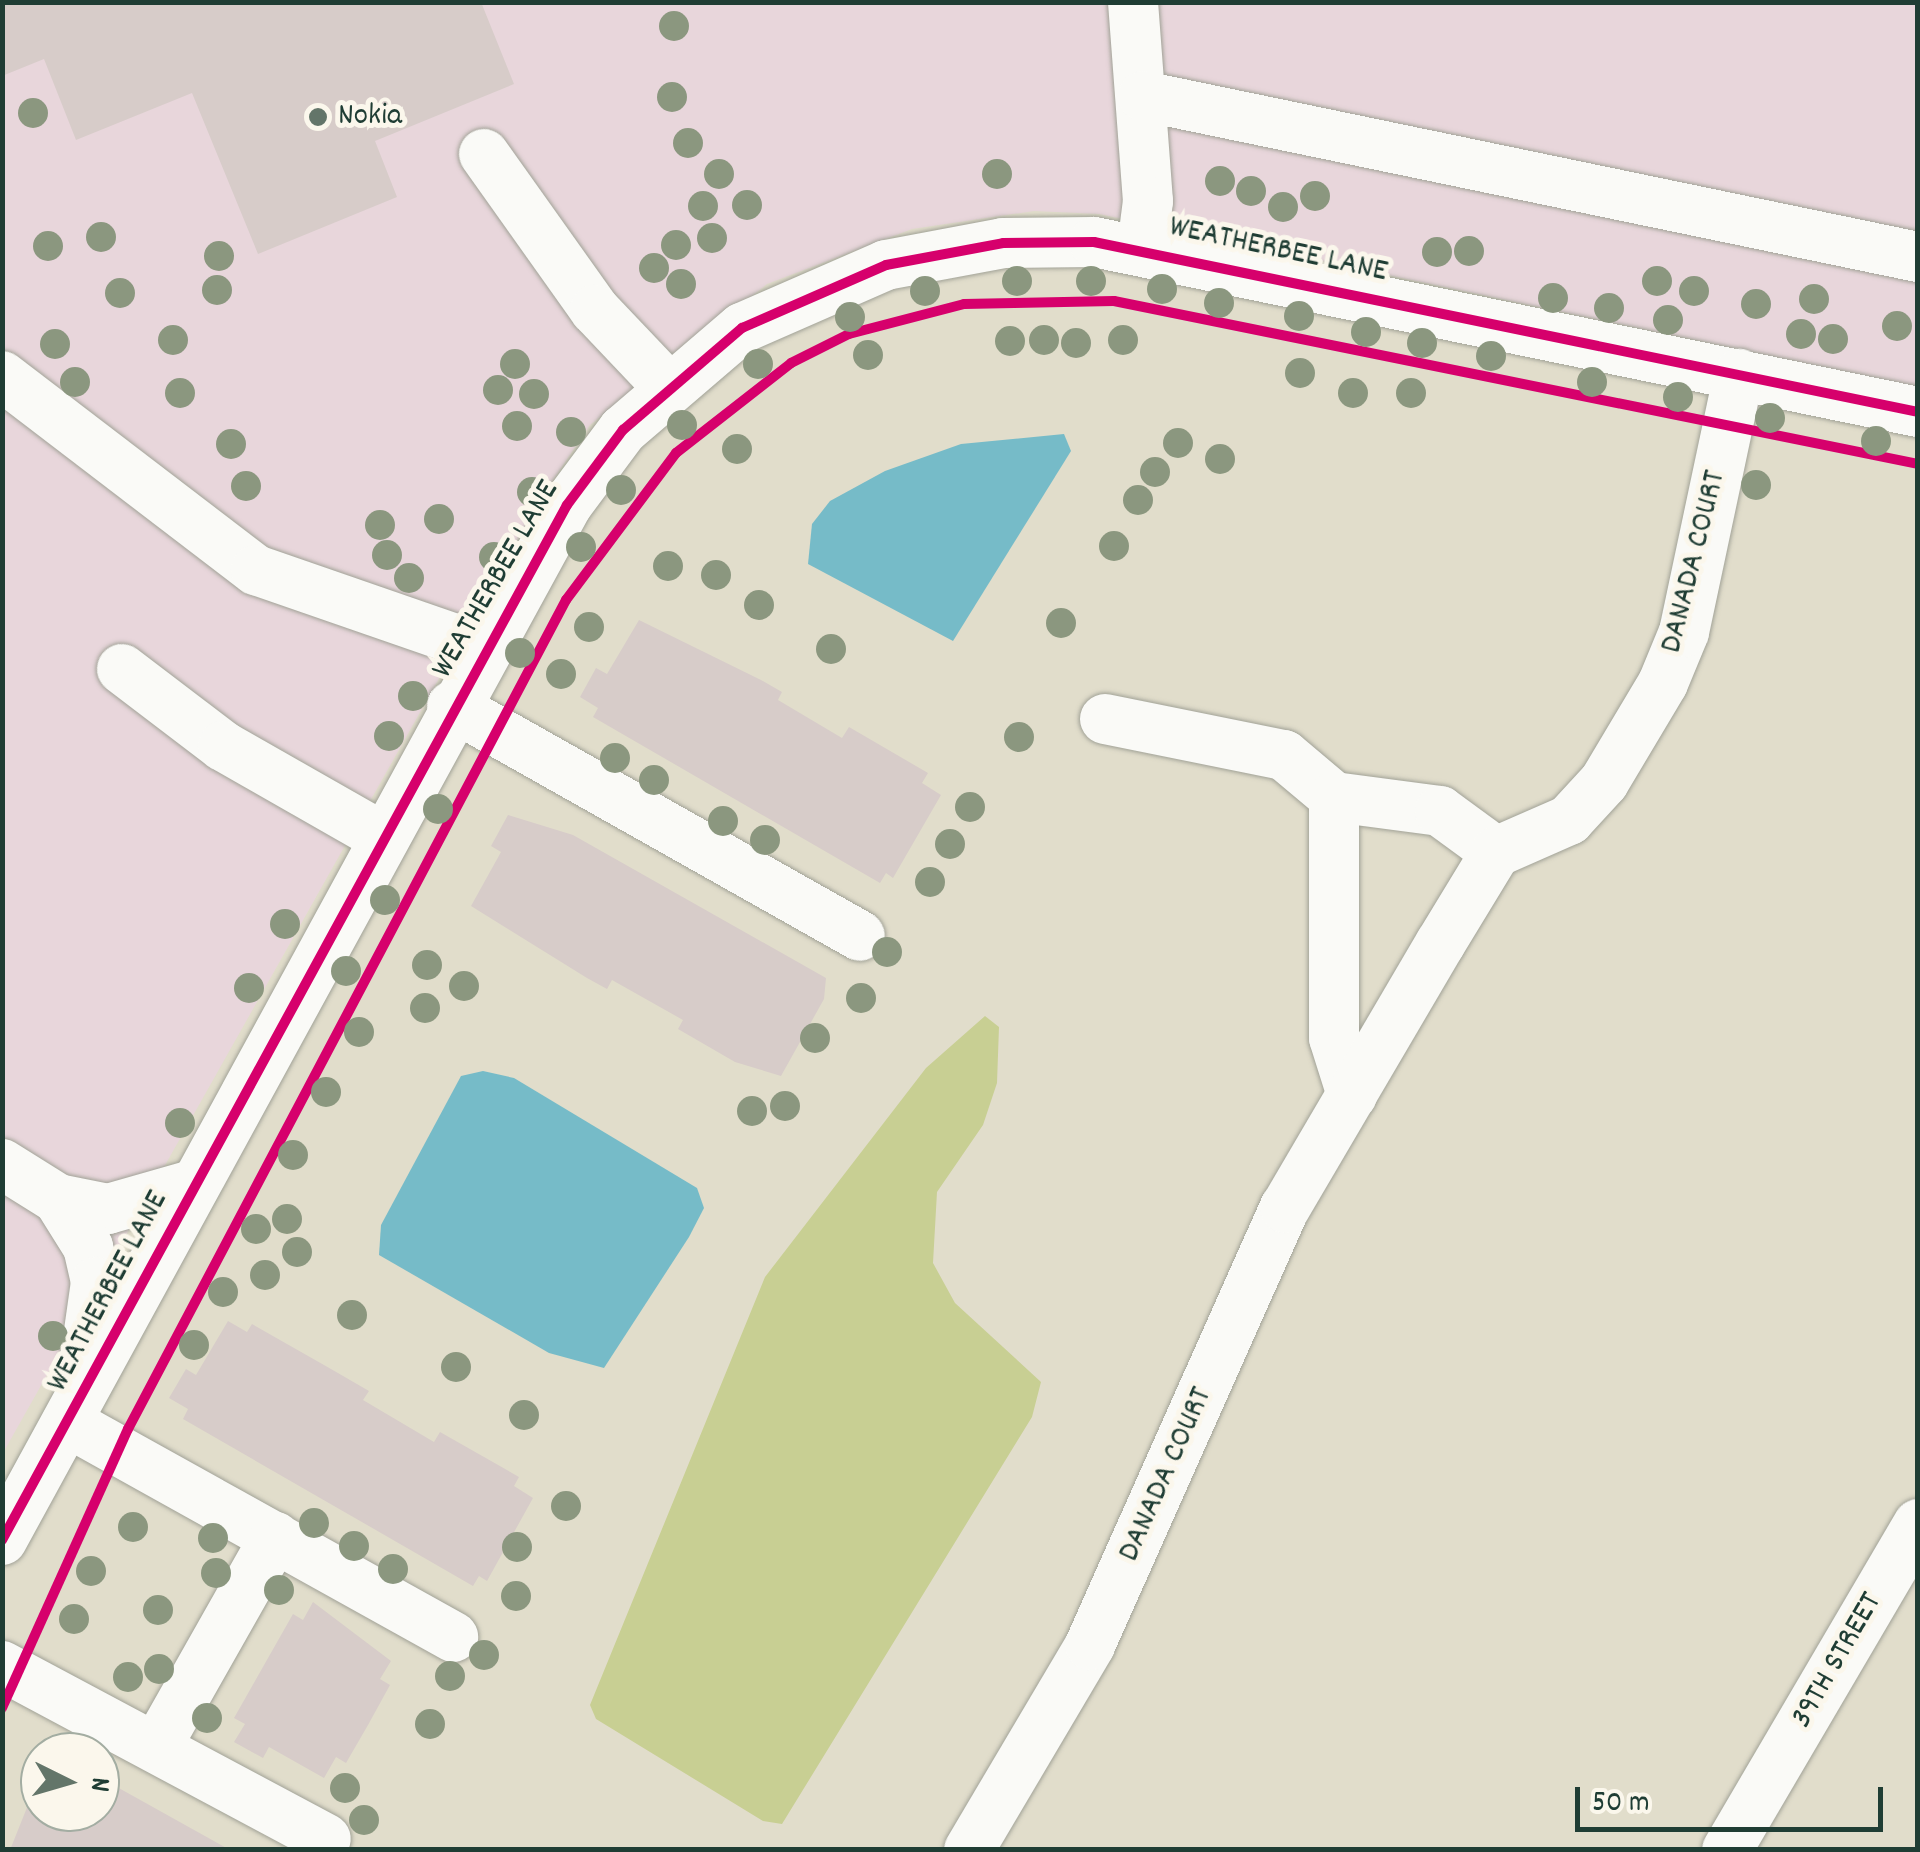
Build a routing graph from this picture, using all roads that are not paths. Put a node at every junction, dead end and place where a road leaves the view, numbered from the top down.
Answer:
1 (1132, 2) edge
2 (1143, 96) junction
3 (484, 154) dead end
4 (1142, 248) junction
5 (1918, 257) edge
6 (1739, 374) junction
7 (2, 376) edge
8 (667, 386) junction
9 (1918, 412) edge
10 (484, 649) junction
11 (122, 669) dead end
12 (452, 706) junction
13 (1105, 720) dead end
14 (1334, 797) junction
15 (381, 836) junction
16 (1496, 852) junction
17 (860, 936) dead end
18 (1352, 1094) junction
19 (2, 1164) edge
20 (196, 1184) junction
21 (58, 1200) junction
22 (73, 1411) junction
23 (1918, 1524) edge
24 (275, 1537) junction
25 (2, 1540) edge
26 (453, 1637) dead end
27 (2, 1666) edge
28 (158, 1744) junction
29 (326, 1839) dead end
30 (969, 1850) edge
31 (1727, 1850) edge

1 - 2 street
2 - 4 street
2 - 5 street
3 - 8 street
4 - 6 street, WEATHERBEE LANE
4 - 8 street, WEATHERBEE LANE
6 - 9 street, WEATHERBEE LANE
6 - 16 street, DANADA COURT
7 - 10 street
8 - 10 street, WEATHERBEE LANE
10 - 12 street, WEATHERBEE LANE
11 - 15 street
12 - 15 street, WEATHERBEE LANE
12 - 17 street
13 - 14 street
14 - 16 street
14 - 18 street
15 - 20 street, WEATHERBEE LANE
16 - 18 street, DANADA COURT
18 - 30 street, DANADA COURT
19 - 21 street
20 - 21 street
20 - 22 street, WEATHERBEE LANE
21 - 22 street
22 - 24 street
22 - 25 street, WEATHERBEE LANE
23 - 31 street, 39TH STREET
24 - 26 street
24 - 28 street
27 - 28 street
28 - 29 street

